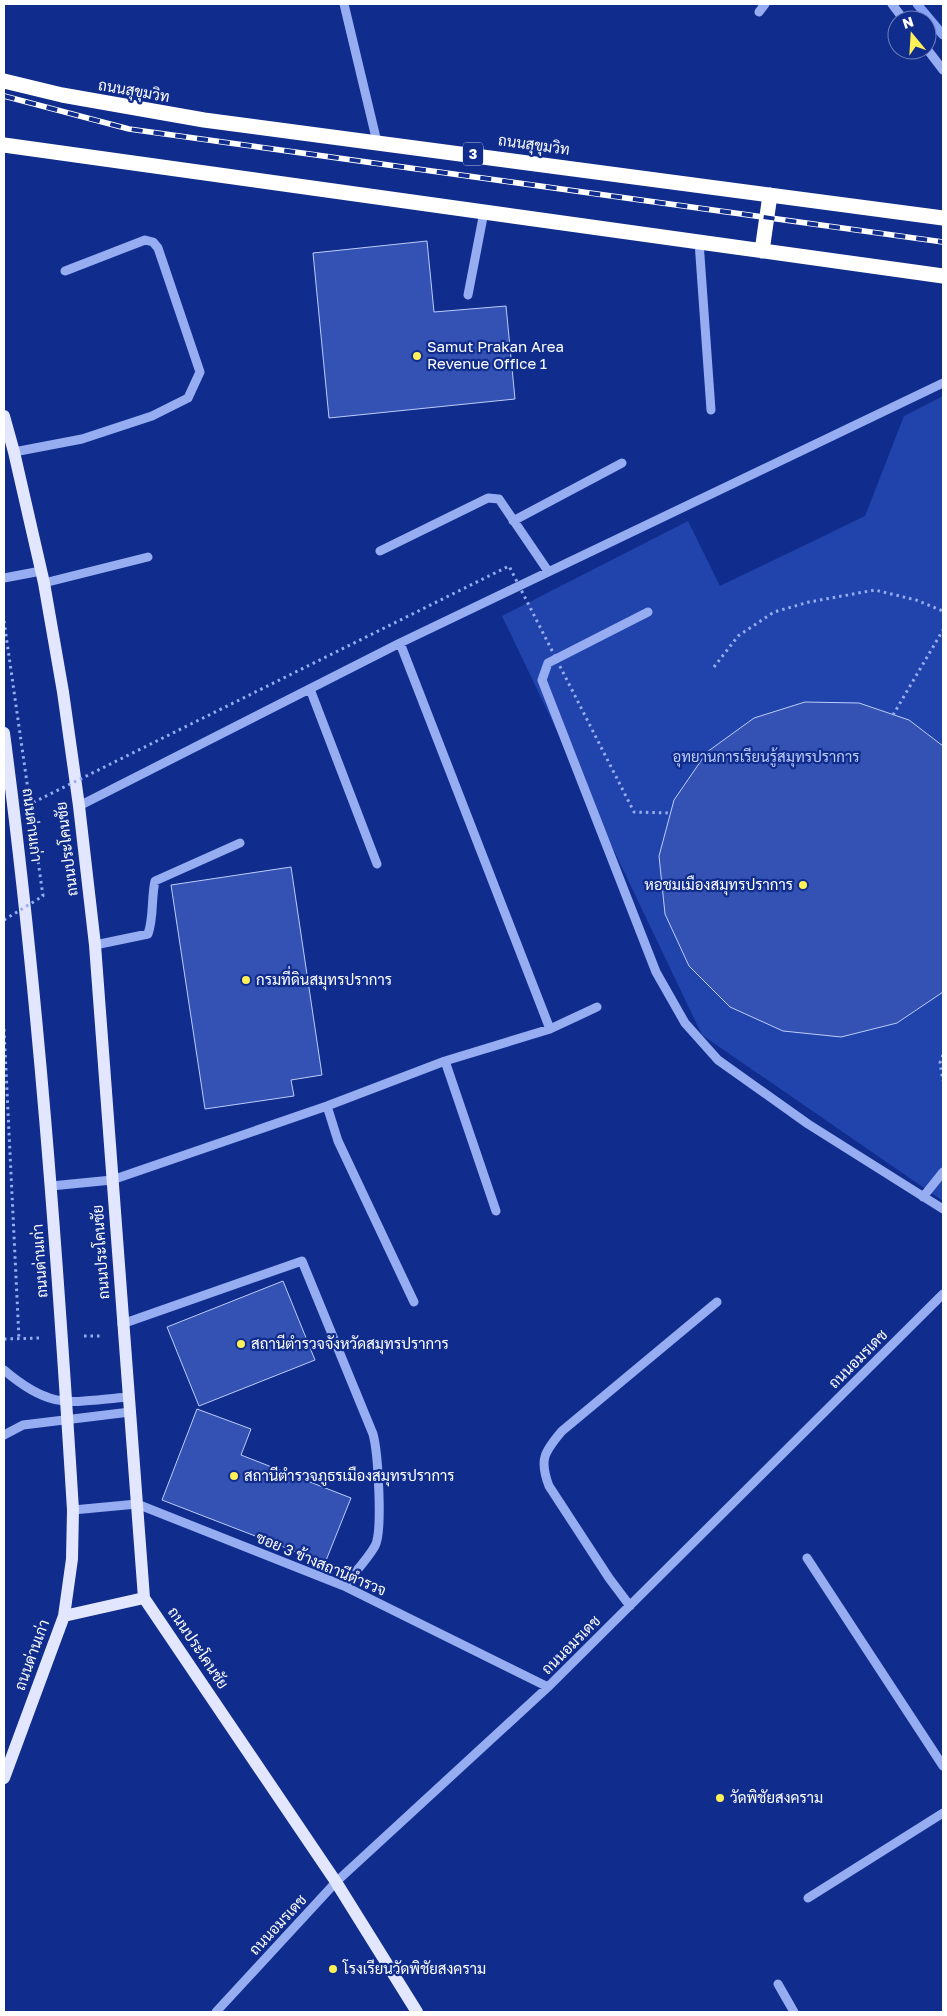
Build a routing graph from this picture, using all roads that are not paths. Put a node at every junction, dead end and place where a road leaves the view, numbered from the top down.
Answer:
1 (344, 4) edge
2 (766, 4) edge
3 (759, 12) dead end
4 (935, 60) edge
5 (943, 70) edge
6 (4, 81) edge
7 (377, 142) junction
8 (4, 145) edge
9 (770, 195) junction
10 (484, 212) junction
11 (943, 218) edge
12 (699, 242) junction
13 (762, 251) junction
14 (65, 271) dead end
15 (943, 276) edge
16 (468, 295) dead end
17 (943, 383) edge
18 (711, 410) dead end
19 (4, 416) edge
20 (14, 452) junction
21 (622, 463) dead end
22 (513, 520) junction
23 (380, 550) dead end
24 (148, 557) dead end
25 (548, 571) junction
26 (43, 577) junction
27 (4, 578) edge
28 (648, 612) dead end
29 (400, 643) junction
30 (310, 689) junction
31 (4, 733) edge
32 (79, 806) junction
33 (240, 843) dead end
34 (377, 864) dead end
35 (95, 945) junction
36 (597, 1007) dead end
37 (550, 1029) junction
38 (445, 1061) junction
39 (327, 1106) junction
40 (943, 1172) edge
41 (112, 1180) junction
42 (51, 1186) junction
43 (923, 1197) junction
44 (943, 1209) edge
45 (496, 1211) dead end
46 (943, 1294) edge
47 (414, 1302) dead end
48 (717, 1302) dead end
49 (122, 1324) junction
50 (4, 1370) edge
51 (128, 1397) junction
52 (65, 1402) junction
53 (130, 1412) junction
54 (68, 1417) junction
55 (4, 1435) edge
56 (137, 1504) junction
57 (73, 1510) junction
58 (807, 1558) dead end
59 (344, 1586) junction
60 (144, 1598) junction
61 (630, 1606) junction
62 (64, 1616) junction
63 (548, 1687) junction
64 (943, 1766) edge
65 (4, 1778) edge
66 (943, 1814) edge
67 (336, 1882) junction
68 (808, 1898) dead end
69 (778, 1984) dead end
70 (216, 2012) edge
71 (417, 2012) edge
72 (794, 2012) edge

1 - 7 street
2 - 3 street
4 - 5 street
6 - 7 highway, ถนนสุขุมวิท / 3
7 - 9 highway, ถนนสุขุมวิท / 3
8 - 10 highway
9 - 11 highway, ถนนสุขุมวิท / 3
9 - 13 highway
10 - 12 highway
10 - 16 street
12 - 13 highway
12 - 18 street
13 - 15 highway
14 - 20 street
17 - 25 street
19 - 20 main road, ถนนประโคนชัย
20 - 26 main road, ถนนประโคนชัย
21 - 22 street
22 - 23 street
22 - 25 street
24 - 26 street
25 - 29 street
26 - 27 street
26 - 32 main road, ถนนประโคนชัย
28 - 43 street
29 - 30 street
29 - 37 street
30 - 32 street
30 - 34 street
31 - 42 main road, ถนนด่านเก่า
32 - 35 main road, ถนนประโคนชัย
33 - 35 street
35 - 41 main road, ถนนประโคนชัย
36 - 37 street
37 - 38 street
38 - 39 street
38 - 45 street
39 - 41 street
39 - 47 street
40 - 43 street
41 - 42 street
41 - 49 main road, ถนนประโคนชัย
42 - 52 main road, ถนนด่านเก่า
43 - 44 street
46 - 61 street, ถนนอมรเดช
48 - 61 street
49 - 51 main road, ถนนประโคนชัย
49 - 59 street
50 - 52 street
51 - 52 street
51 - 53 main road, ถนนประโคนชัย
52 - 54 main road, ถนนด่านเก่า
53 - 54 street
53 - 56 main road, ถนนประโคนชัย
54 - 55 street
54 - 57 main road, ถนนด่านเก่า
56 - 57 street, ซอย 3 ข้างสถานีตำรวจ
56 - 59 street, ซอย 3 ข้างสถานีตำรวจ
56 - 60 main road, ถนนประโคนชัย
57 - 62 main road, ถนนด่านเก่า
58 - 64 street
59 - 63 street, ซอย 3 ข้างสถานีตำรวจ
60 - 62 main road
60 - 67 main road, ถนนประโคนชัย
61 - 63 street, ถนนอมรเดช
62 - 65 main road, ถนนด่านเก่า
63 - 67 street, ถนนอมรเดช
66 - 68 street
67 - 70 street, ถนนอมรเดช
67 - 71 main road, ถนนประโคนชัย
69 - 72 street

